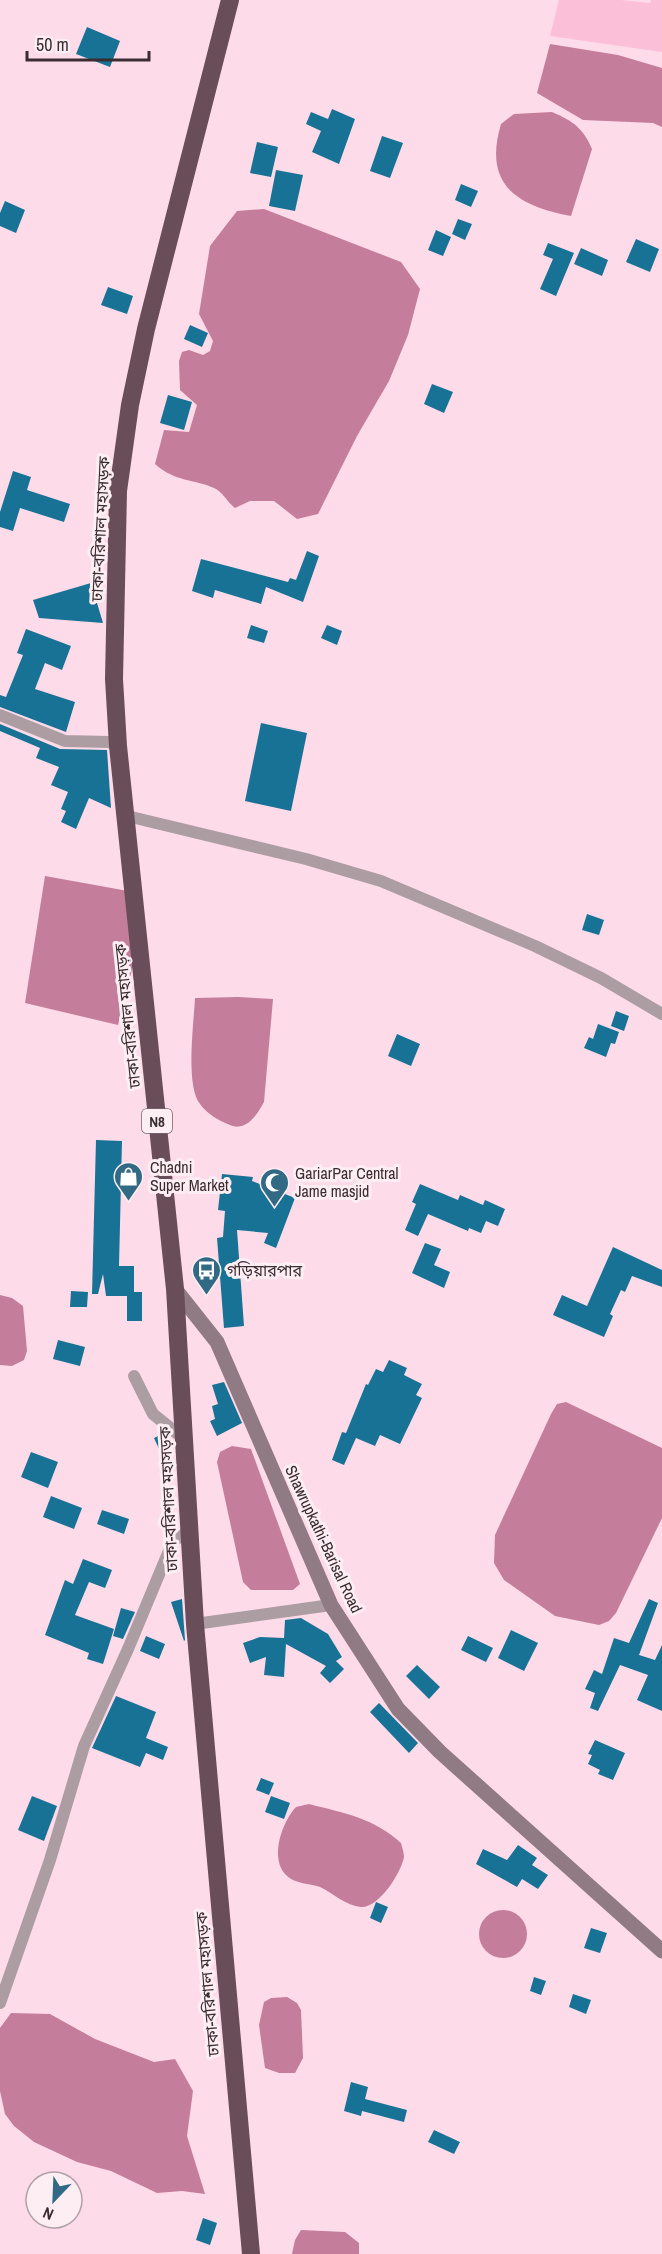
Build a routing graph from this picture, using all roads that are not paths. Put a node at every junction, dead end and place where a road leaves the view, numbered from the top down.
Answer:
1 (230, 0) edge
2 (0, 715) edge
3 (118, 746) junction
4 (127, 816) junction
5 (662, 1014) edge
6 (175, 1289) junction
7 (134, 1376) dead end
8 (184, 1439) junction
9 (189, 1531) junction
10 (331, 1605) junction
11 (195, 1624) junction
12 (662, 1951) edge
13 (0, 2003) edge
14 (251, 2254) edge

1 - 3 highway, ঢাকা-বরিশাল মহাসড়ক / N8
2 - 3 street
3 - 4 highway, ঢাকা-বরিশাল মহাসড়ক / N8
4 - 5 street
4 - 6 highway, ঢাকা-বরিশাল মহাসড়ক / N8
6 - 8 highway, ঢাকা-বরিশাল মহাসড়ক / N8
6 - 10 main road, Shawrupkathi-Barisal Road
7 - 8 street
8 - 9 highway, ঢাকা-বরিশাল মহাসড়ক / N8
9 - 11 highway, ঢাকা-বরিশাল মহাসড়ক / N8
9 - 13 street
10 - 11 street
10 - 12 main road, Shawrupkathi-Barisal Road
11 - 14 highway, ঢাকা-বরিশাল মহাসড়ক / N8

